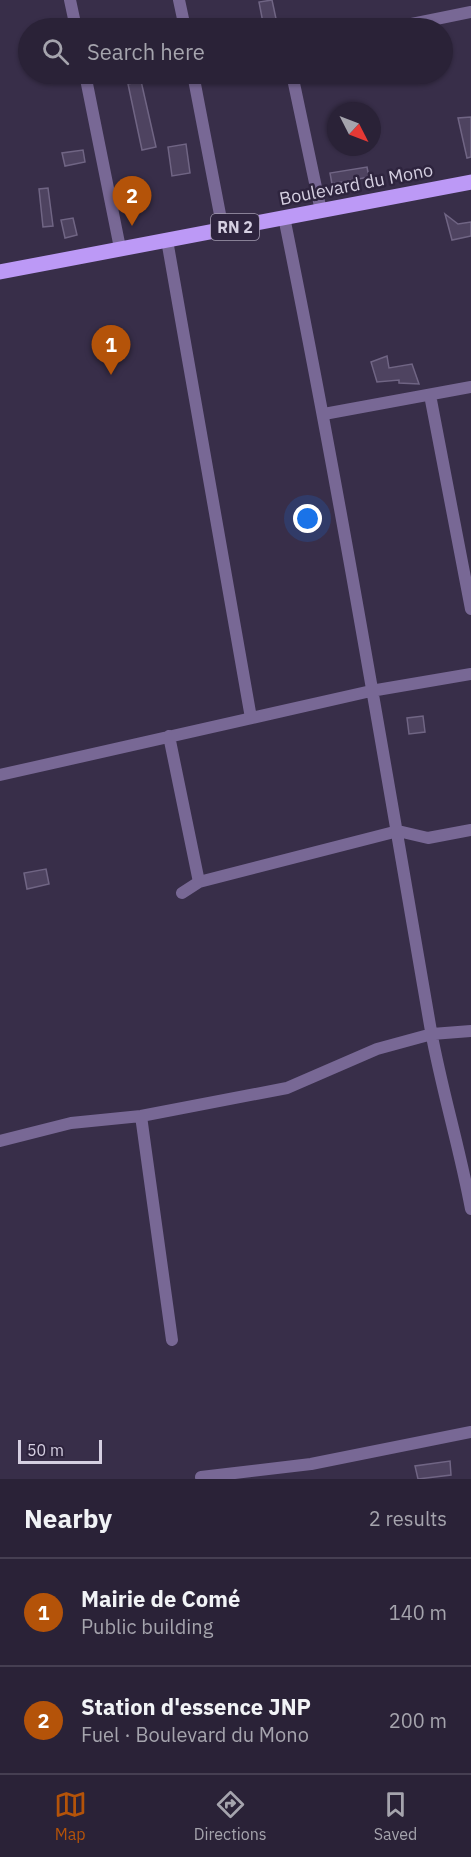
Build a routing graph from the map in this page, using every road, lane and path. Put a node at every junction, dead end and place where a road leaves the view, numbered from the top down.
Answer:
1 (70, 0) edge
2 (179, 0) edge
3 (471, 12) edge
4 (74, 18) edge
5 (183, 18) edge
6 (441, 18) edge
7 (87, 84) edge
8 (196, 84) edge
9 (294, 84) edge
10 (471, 182) edge
11 (321, 210) junction
12 (284, 217) junction
13 (223, 230) junction
14 (168, 240) junction
15 (120, 248) junction
16 (0, 272) edge
17 (471, 387) edge
18 (430, 395) junction
19 (324, 414) junction
20 (471, 609) edge
21 (471, 674) edge
22 (371, 691) junction
23 (251, 718) junction
24 (169, 736) junction
25 (0, 775) edge
26 (471, 830) edge
27 (398, 831) junction
28 (199, 882) junction
29 (182, 893) dead end
30 (471, 1031) edge
31 (432, 1034) junction
32 (141, 1116) junction
33 (0, 1141) edge
34 (466, 1149) edge
35 (471, 1209) edge
36 (172, 1340) dead end
37 (471, 1432) edge
38 (201, 1477) dead end

1 - 4 street
2 - 5 street
3 - 6 street
7 - 15 street
8 - 13 street
9 - 11 street
10 - 11 main road, Boulevard du Mono / RN 2
11 - 12 main road, Boulevard du Mono / RN 2
12 - 13 main road, Boulevard du Mono / RN 2
12 - 19 street
13 - 14 main road, Boulevard du Mono / RN 2
14 - 15 main road, Boulevard du Mono / RN 2
14 - 23 street
15 - 16 main road, Boulevard du Mono / RN 2
17 - 18 street
18 - 19 street
18 - 20 street
19 - 22 street
21 - 22 street
22 - 23 street
22 - 27 street
23 - 24 street
24 - 25 street
24 - 28 street
26 - 27 street
27 - 28 street
27 - 31 street
28 - 29 street
30 - 31 street
31 - 32 street
31 - 34 street
32 - 33 street
32 - 36 street
34 - 35 street
37 - 38 street

